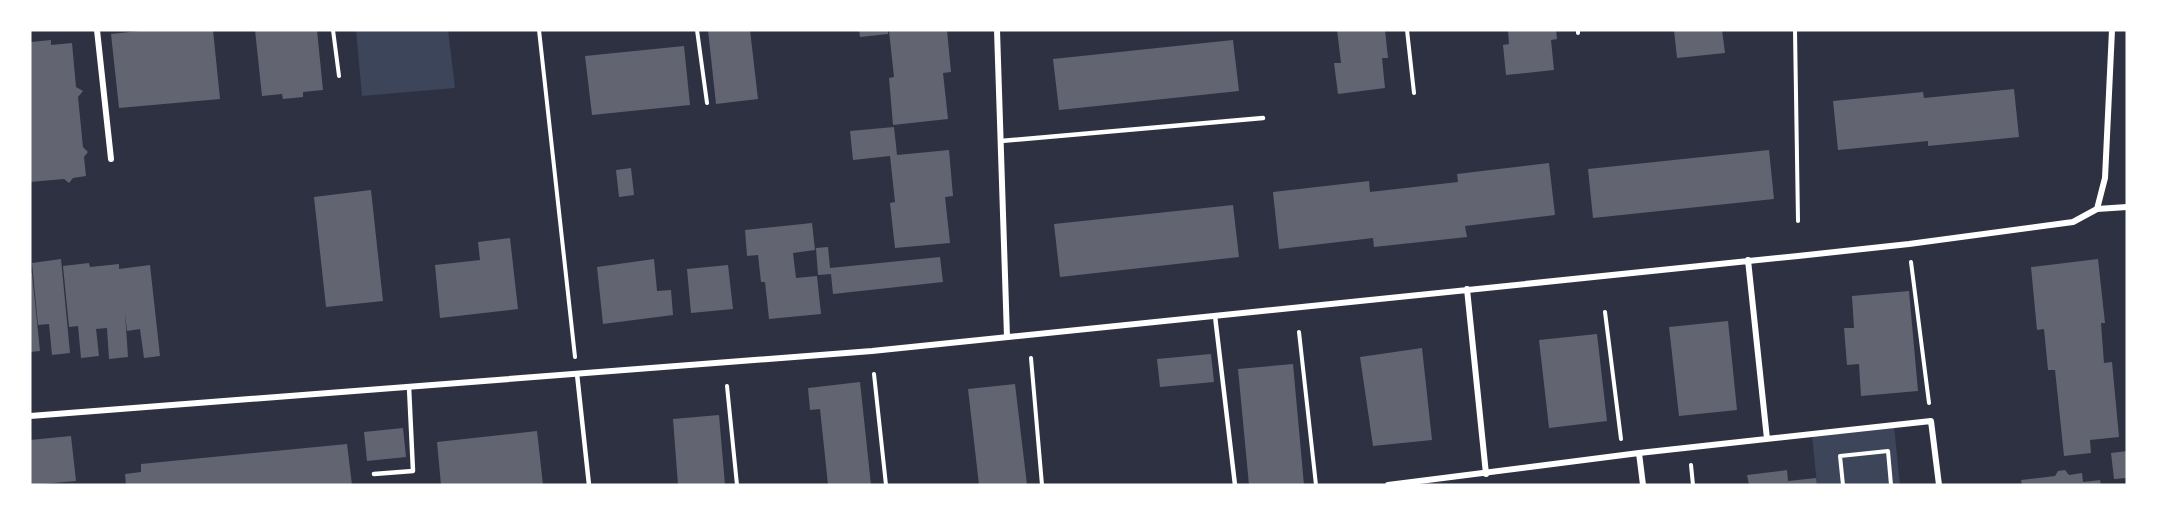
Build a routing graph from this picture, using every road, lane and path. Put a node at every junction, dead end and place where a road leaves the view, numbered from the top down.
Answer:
1 (97, 30) edge
2 (333, 30) edge
3 (539, 30) edge
4 (697, 30) edge
5 (997, 30) edge
6 (1407, 30) edge
7 (1795, 30) edge
8 (2112, 30) edge
9 (339, 76) dead end
10 (1414, 93) dead end
11 (707, 103) dead end
12 (1263, 118) dead end
13 (1001, 141) junction
14 (111, 159) dead end
15 (2127, 207) edge
16 (2097, 209) junction
17 (1797, 221) dead end
18 (1910, 258) dead end
19 (1748, 260) junction
20 (1467, 289) junction
21 (1605, 312) dead end
22 (1215, 316) junction
23 (1299, 332) dead end
24 (1007, 338) junction
25 (1031, 358) dead end
26 (577, 374) junction
27 (874, 374) dead end
28 (727, 386) dead end
29 (409, 387) junction
30 (30, 416) edge
31 (1931, 421) junction
32 (1767, 439) junction
33 (1639, 453) junction
34 (1623, 455) junction
35 (374, 474) dead end
36 (1486, 474) junction
37 (589, 485) edge
38 (737, 485) edge
39 (886, 485) edge
40 (1042, 485) edge
41 (1235, 485) edge
42 (1316, 485) edge
43 (1388, 485) edge
44 (1642, 485) edge
45 (1843, 485) edge
46 (1891, 485) edge
47 (1939, 485) edge

1 - 14 street
2 - 9 path
3 - 26 path
4 - 11 path
5 - 13 street
6 - 10 path
7 - 17 path
8 - 16 street
12 - 13 lane
13 - 24 street
15 - 16 street
16 - 19 street
18 - 31 path
19 - 20 street
19 - 32 street
20 - 22 street
20 - 36 street
21 - 34 path
22 - 24 street
22 - 41 lane
23 - 42 path
24 - 26 street
25 - 40 path
26 - 29 street
26 - 37 lane
27 - 39 path
28 - 38 path
29 - 30 street
29 - 35 lane
31 - 32 street
31 - 47 street
32 - 33 street
33 - 34 street
33 - 44 street
34 - 36 street
36 - 43 street
45 - 46 path

